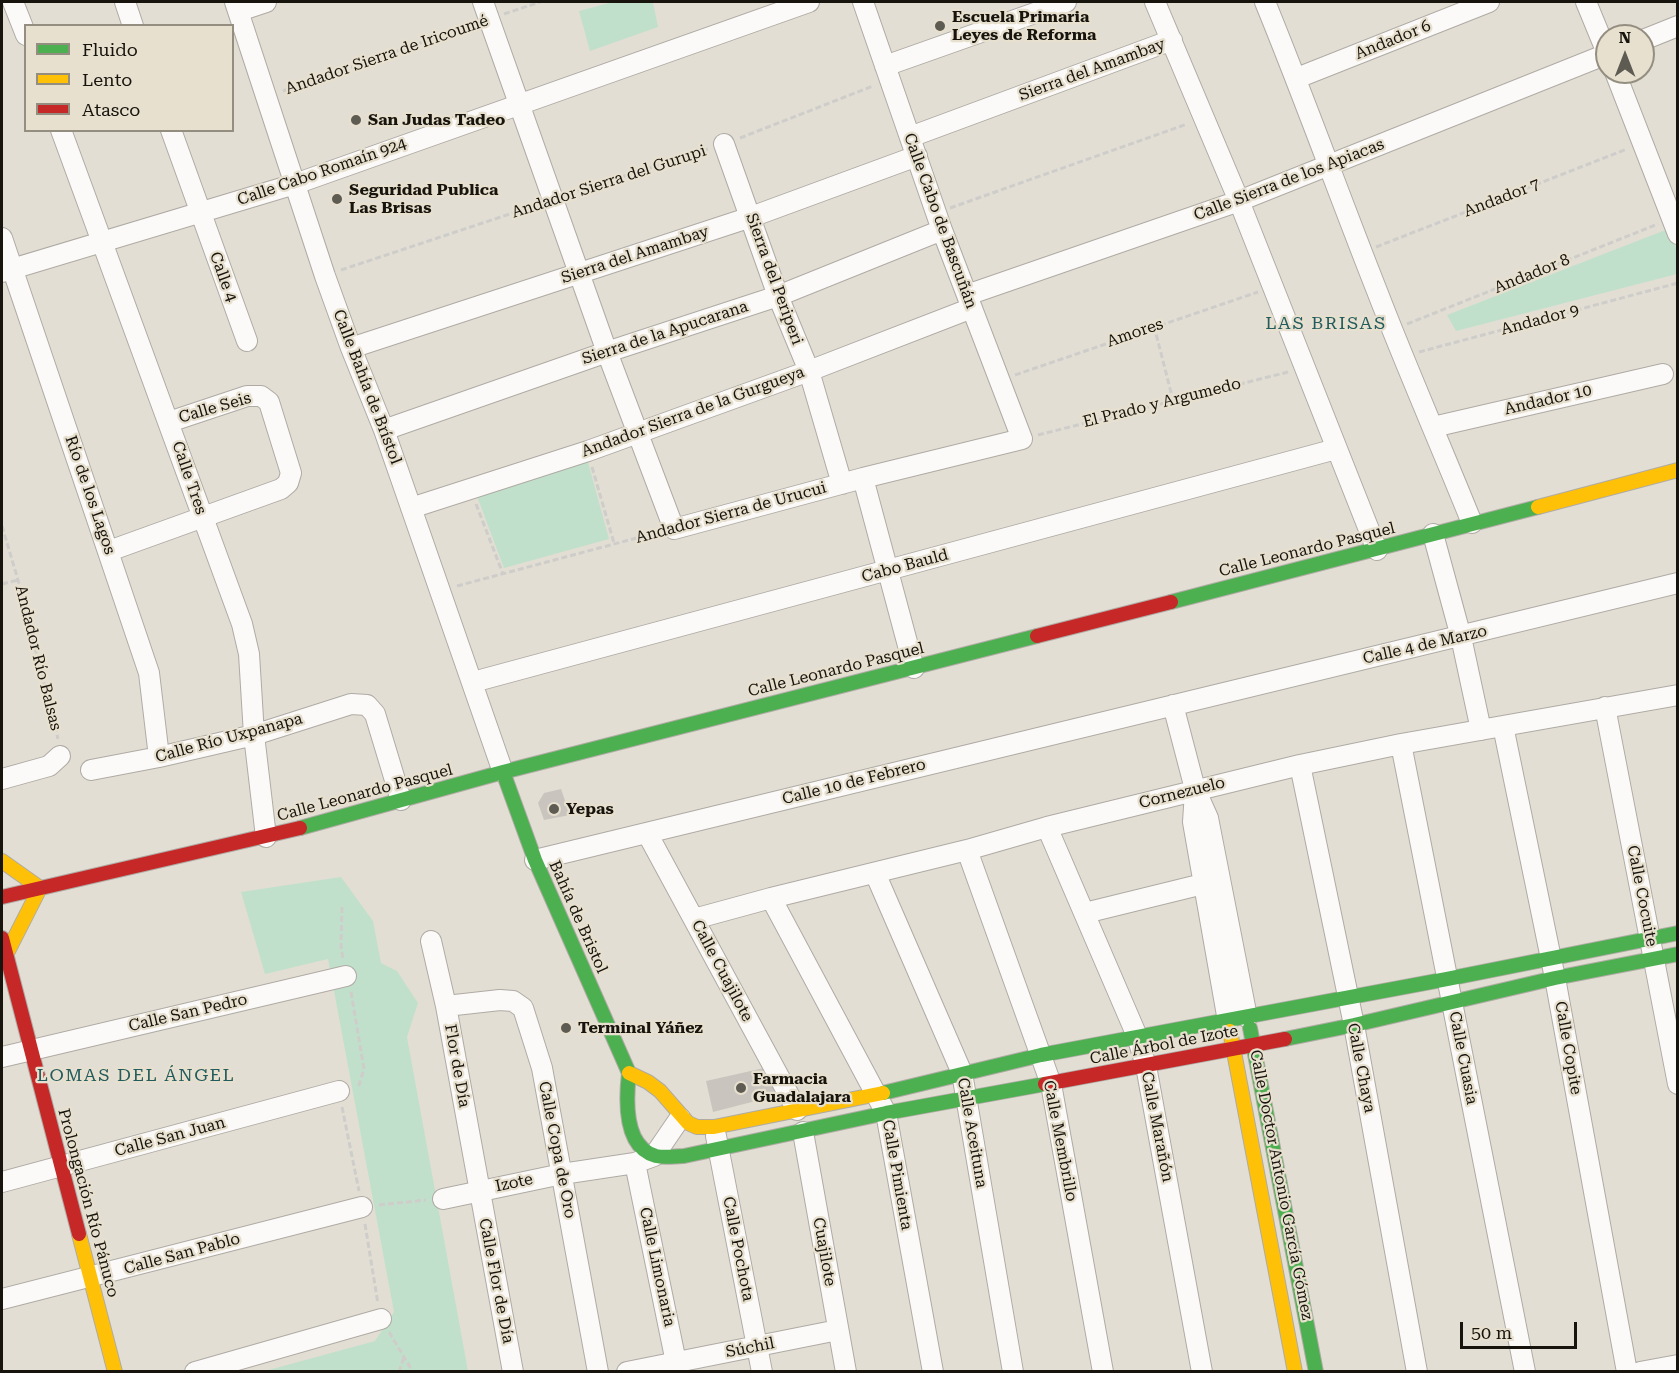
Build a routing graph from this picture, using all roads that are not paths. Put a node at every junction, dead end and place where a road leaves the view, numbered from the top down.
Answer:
1 (13, 2) edge
2 (125, 2) edge
3 (266, 2) edge
4 (808, 2) edge
5 (863, 2) edge
6 (1066, 2) edge
7 (1155, 2) edge
8 (1265, 2) edge
9 (1489, 2) edge
10 (1586, 2) edge
11 (237, 6) edge
12 (486, 10) edge
13 (132, 24) edge
14 (1595, 24) edge
15 (1677, 26) edge
16 (24, 30) edge
17 (1655, 35) edge
18 (1172, 40) junction
19 (1595, 58) edge
20 (888, 73) junction
21 (1297, 78) junction
22 (1620, 84) edge
23 (519, 103) junction
24 (62, 132) edge
25 (172, 132) edge
26 (724, 144) road end
27 (913, 146) junction
28 (1328, 165) junction
29 (295, 184) junction
30 (1239, 201) junction
31 (200, 213) junction
32 (751, 217) junction
33 (939, 221) junction
34 (1674, 226) edge
35 (2, 238) edge
36 (102, 243) junction
37 (7, 271) edge
38 (580, 273) junction
39 (778, 296) junction
40 (969, 302) junction
41 (247, 341) dead end
42 (351, 348) junction
43 (608, 352) junction
44 (809, 371) junction
45 (1662, 374) dead end
46 (169, 422) junction
47 (1433, 427) junction
48 (384, 430) junction
49 (638, 432) junction
50 (1022, 439) joint
51 (1336, 449) junction
52 (1677, 470) edge
53 (863, 478) junction
54 (842, 484) junction
55 (411, 508) junction
56 (202, 518) junction
57 (1472, 524) junction
58 (1433, 534) junction
59 (1377, 550) junction
60 (109, 551) junction
61 (889, 571) junction
62 (1677, 583) edge
63 (1461, 637) junction
64 (914, 668) junction
65 (473, 682) junction
66 (1677, 694) edge
67 (1173, 705) junction
68 (1605, 707) junction
69 (1503, 726) junction
70 (1481, 730) junction
71 (254, 735) junction
72 (1401, 744) junction
73 (60, 756) road end
74 (159, 757) junction
75 (1300, 765) junction
76 (91, 770) dead end
77 (503, 772) junction
78 (2, 779) edge
79 (1196, 789) junction
80 (401, 800) junction
81 (1047, 827) junction
82 (647, 833) junction
83 (266, 837) junction
84 (967, 850) junction
85 (536, 860) junction
86 (2, 861) edge
87 (875, 873) junction
88 (1203, 884) junction
89 (40, 888) junction
90 (2, 897) edge
91 (771, 898) junction
92 (1085, 913) junction
93 (693, 919) junction
94 (1677, 933) edge
95 (2, 938) edge
96 (1650, 938) junction
97 (431, 941) dead end
98 (4, 952) edge
99 (1677, 954) edge
100 (1654, 958) junction
101 (1553, 968) junction
102 (346, 976) road end
103 (1447, 979) junction
104 (1346, 997) junction
105 (1452, 1003) junction
106 (446, 1006) junction
107 (1237, 1019) junction
108 (1353, 1025) junction
109 (1137, 1036) junction
110 (1254, 1044) junction
111 (1233, 1048) junction
112 (31, 1050) junction
113 (1041, 1055) junction
114 (2, 1057) edge
115 (1146, 1066) junction
116 (629, 1073) junction
117 (962, 1073) junction
118 (1051, 1084) junction
119 (1677, 1084) edge
120 (339, 1091) road end
121 (875, 1095) junction
122 (965, 1099) junction
123 (797, 1110) junction
124 (886, 1113) junction
125 (681, 1118) junction
126 (714, 1127) junction
127 (803, 1132) junction
128 (718, 1148) junction
129 (654, 1156) junction
130 (636, 1163) junction
131 (61, 1167) junction
132 (562, 1174) junction
133 (2, 1182) edge
134 (479, 1191) junction
135 (443, 1198) road end
136 (362, 1207) road end
137 (90, 1277) junction
138 (2, 1299) edge
139 (381, 1319) road end
140 (838, 1330) junction
141 (758, 1346) junction
142 (1677, 1365) edge
143 (677, 1367) edge
144 (116, 1371) edge
145 (195, 1371) edge
146 (513, 1371) edge
147 (598, 1371) edge
148 (627, 1371) edge
149 (762, 1371) edge
150 (846, 1371) edge
151 (933, 1371) edge
152 (1013, 1371) edge
153 (1103, 1371) edge
154 (1202, 1371) edge
155 (1295, 1371) edge
156 (1316, 1371) edge
157 (1417, 1371) edge
158 (1525, 1371) edge
159 (1627, 1371) edge
160 (1640, 1371) edge

1 - 16 street
2 - 13 street
3 - 11 street
4 - 23 street, Calle Cabo Romaín 924
5 - 20 street, Calle Cabo de Bascuñán
6 - 20 street
7 - 18 street
8 - 21 street
9 - 21 street, Andador 6
10 - 14 street
11 - 29 street, Calle Bahía de Brístol
12 - 23 street
15 - 17 street
18 - 27 street, Sierra del Amambay
18 - 30 street
19 - 28 street, Calle Sierra de los Apiacas
20 - 27 street, Calle Cabo de Bascuñán
21 - 28 street
22 - 34 street
23 - 29 street, Calle Cabo Romaín 924
23 - 38 street
24 - 36 street, Calle Tres
25 - 31 street, Calle 4
26 - 32 street, Sierra del Periperi
27 - 32 street, Sierra del Amambay
27 - 33 street, Calle Cabo de Bascuñán
28 - 30 street, Calle Sierra de los Apiacas
28 - 47 street
29 - 31 street, Calle Cabo Romaín 924
29 - 42 street, Calle Bahía de Brístol
30 - 40 street, Calle Sierra de los Apiacas
30 - 51 street
31 - 36 street, Calle Cabo Romaín 924
31 - 41 street, Calle 4
32 - 38 street, Sierra del Amambay
32 - 39 street, Sierra del Periperi
33 - 39 street, Sierra de la Apucarana
33 - 40 street, Calle Cabo de Bascuñán
35 - 37 street, Río de los Lagos
36 - 37 street, Calle Cabo Romaín 924
36 - 46 street, Calle Tres
37 - 60 street, Río de los Lagos
38 - 42 street, Sierra del Amambay
38 - 43 street
39 - 43 street, Sierra de la Apucarana
39 - 44 street, Sierra del Periperi
40 - 44 street, Andador Sierra de la Gurgueya
40 - 50 street, Calle Cabo de Bascuñán
42 - 48 street, Calle Bahía de Brístol
43 - 48 street, Sierra de la Apucarana
43 - 49 street
44 - 49 street, Andador Sierra de la Gurgueya
44 - 54 street, Sierra del Periperi
45 - 47 street, Andador 10
46 - 56 street, Calle Tres
46 - 56 street, Calle Seis
47 - 57 street
48 - 55 street, Calle Bahía de Brístol
49 - 54 street, Andador Sierra de Urucui
49 - 55 street, Andador Sierra de la Gurgueya
50 - 53 street, Andador Sierra de Urucui
51 - 59 street
51 - 61 street, Cabo Bauld
52 - 57 street, Calle Leonardo Pasquel
53 - 54 street, Andador Sierra de Urucui
53 - 61 street
55 - 65 street, Calle Bahía de Brístol
56 - 60 street
56 - 71 street, Calle Tres
57 - 58 street, Calle Leonardo Pasquel
58 - 59 street, Calle Leonardo Pasquel
58 - 63 street
59 - 64 street, Calle Leonardo Pasquel
60 - 74 street, Río de los Lagos
61 - 64 street
61 - 65 street, Cabo Bauld
62 - 63 street, Calle 4 de Marzo
63 - 67 street, Calle 4 de Marzo
63 - 70 street
64 - 77 street, Calle Leonardo Pasquel
65 - 77 street, Calle Bahía de Brístol
66 - 68 street, Cornezuelo
67 - 79 street, Calle Doctor Antonio García Gómez
67 - 82 street, Calle 10 de Febrero
68 - 69 street, Cornezuelo
68 - 96 street, Calle Cocuite
69 - 70 street, Cornezuelo
69 - 101 street, Calle Copite
70 - 72 street, Cornezuelo
71 - 74 street, Calle Río Uxpanapa
71 - 80 street, Calle Río Uxpanapa
71 - 83 street, Calle Tres
72 - 75 street, Cornezuelo
72 - 103 street, Calle Cuasia
73 - 78 street
74 - 76 street, Calle Río Uxpanapa
75 - 79 street, Cornezuelo
75 - 104 street, Calle Chaya
77 - 80 street, Calle Leonardo Pasquel
77 - 85 street, Bahía de Bristol
79 - 81 street, Cornezuelo
79 - 88 street, Calle Doctor Antonio García Gómez
79 - 107 street, Calle Doctor Antonio García Gómez
80 - 83 street, Calle Leonardo Pasquel
81 - 84 street, Cornezuelo
81 - 92 street, Calle Marañón
82 - 85 street, Calle 10 de Febrero
82 - 93 street, Calle Cuajilote
83 - 89 street, Calle Leonardo Pasquel
84 - 87 street, Cornezuelo
84 - 113 street, Calle Membrillo
85 - 116 street, Bahía de Bristol
86 - 89 street
87 - 91 street, Cornezuelo
87 - 117 street, Calle Aceituna
88 - 92 street
88 - 107 street, Calle Doctor Antonio García Gómez
89 - 90 street, Calle Leonardo Pasquel
89 - 98 street
91 - 93 street, Cornezuelo
91 - 121 street, Calle Pimienta
92 - 109 street, Calle Marañón
93 - 123 street, Calle Cuajilote
94 - 96 street, Calle Árbol de Izote
95 - 98 street, Prolongación Río Pánuco
96 - 100 street, Calle Cocuite
96 - 101 street, Calle Árbol de Izote
97 - 106 street, Flor de Día
98 - 112 street, Prolongación Río Pánuco
99 - 100 street, Calle Árbol de Izote
100 - 101 street, Calle Árbol de Izote
100 - 119 street, Calle Cocuite
101 - 103 street, Calle Árbol de Izote
101 - 105 street, Calle Árbol de Izote
101 - 159 street, Calle Copite
102 - 112 street, Calle San Pedro
103 - 104 street, Calle Árbol de Izote
103 - 105 street, Calle Cuasia
104 - 107 street, Calle Árbol de Izote
104 - 108 street, Calle Chaya
105 - 108 street, Calle Árbol de Izote
105 - 158 street, Calle Cuasia
106 - 132 street, Calle Copa de Oro
106 - 134 street, Flor de Día
107 - 109 street, Calle Árbol de Izote
107 - 110 street, Calle Doctor Antonio García Gómez
107 - 111 street, Calle Doctor Antonio García Gómez
108 - 110 street, Calle Árbol de Izote
108 - 157 street, Calle Chaya
109 - 113 street, Calle Árbol de Izote
109 - 115 street, Calle Marañón
110 - 111 street, Calle Árbol de Izote
110 - 156 street, Calle Doctor Antonio García Gómez
111 - 115 street, Calle Árbol de Izote
111 - 155 street, Calle Doctor Antonio García Gómez
112 - 114 street, Calle San Pedro
112 - 131 street, Prolongación Río Pánuco
113 - 117 street, Calle Árbol de Izote
113 - 118 street, Calle Membrillo
115 - 118 street, Calle Árbol de Izote
115 - 154 street, Calle Marañón
116 - 125 street
116 - 129 street, Bahía de Bristol
117 - 121 street, Calle Árbol de Izote
117 - 122 street, Calle Aceituna
118 - 122 street, Calle Árbol de Izote
118 - 153 street, Calle Membrillo
120 - 131 street, Calle San Juan
121 - 123 street, Calle Árbol de Izote
121 - 124 street, Calle Pimienta
122 - 124 street, Calle Árbol de Izote
122 - 152 street, Calle Aceituna
123 - 126 street, Calle Árbol de Izote
124 - 127 street, Calle Árbol de Izote
124 - 151 street, Calle Pimienta
125 - 126 street, Calle Árbol de Izote
125 - 129 street
126 - 128 street, Calle Pochota
127 - 128 street, Calle Árbol de Izote
127 - 140 street, Cuajilote
128 - 129 street, Calle Árbol de Izote
128 - 141 street, Calle Pochota
129 - 130 street, Izote
130 - 132 street, Izote
130 - 143 street, Calle Limonaria
131 - 133 street, Calle San Juan
131 - 137 street, Prolongación Río Pánuco
132 - 134 street, Izote
132 - 147 street, Calle Copa de Oro
134 - 135 street, Izote
134 - 146 street, Calle Flor de Día
136 - 137 street, Calle San Pablo
137 - 138 street, Calle San Pablo
137 - 144 street, Prolongación Río Pánuco
139 - 145 street
140 - 141 street, Súchil
140 - 150 street, Cuajilote
141 - 143 street, Súchil
141 - 149 street, Calle Pochota
142 - 160 street
143 - 148 street, Súchil

